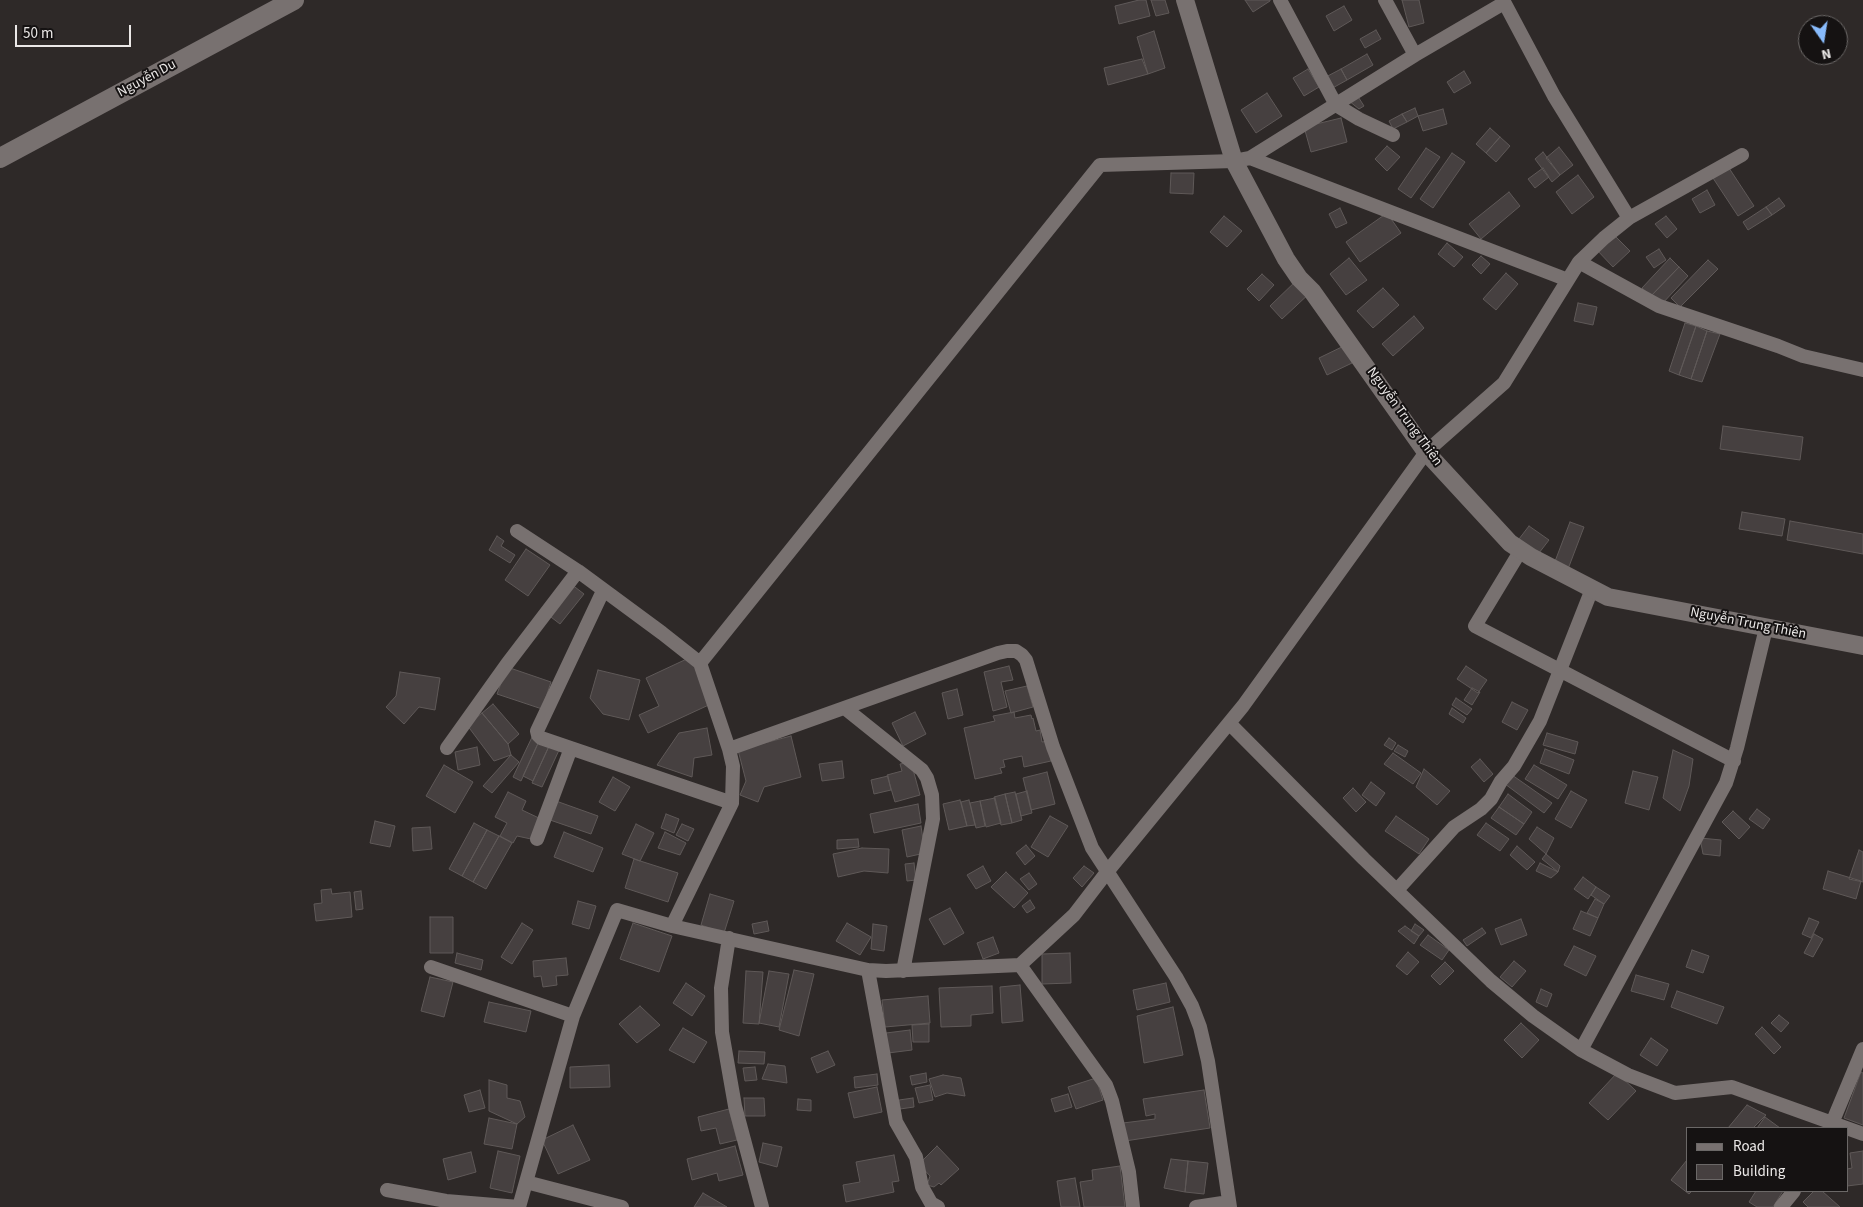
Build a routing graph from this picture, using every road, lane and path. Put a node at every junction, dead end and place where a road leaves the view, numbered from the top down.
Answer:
1 (294, 0) edge
2 (1185, 0) edge
3 (1280, 0) edge
4 (1386, 0) edge
5 (1504, 1) edge
6 (1415, 55) junction
7 (1336, 105) junction
8 (1393, 134) dead end
9 (1742, 154) dead end
10 (0, 158) edge
11 (1242, 160) junction
12 (1629, 218) junction
13 (1580, 262) junction
14 (1568, 280) junction
15 (1863, 370) edge
16 (1426, 452) junction
17 (517, 531) dead end
18 (1521, 550) junction
19 (578, 572) junction
20 (1592, 589) junction
21 (603, 591) junction
22 (1766, 628) junction
23 (1863, 646) edge
24 (700, 664) junction
25 (1560, 670) junction
26 (846, 708) junction
27 (1229, 724) junction
28 (447, 748) dead end
29 (571, 748) junction
30 (729, 749) junction
31 (1734, 761) junction
32 (732, 802) junction
33 (537, 839) dead end
34 (1107, 872) junction
35 (1397, 890) junction
36 (672, 926) junction
37 (729, 938) junction
38 (1020, 965) junction
39 (431, 967) dead end
40 (868, 970) junction
41 (903, 971) junction
42 (573, 1016) junction
43 (1863, 1049) edge
44 (1581, 1050) junction
45 (1831, 1126) edge
46 (1848, 1130) edge
47 (1863, 1134) edge
48 (526, 1182) junction
49 (387, 1190) dead end
50 (1793, 1192) edge
51 (1230, 1204) edge
52 (622, 1207) edge
53 (762, 1207) edge
54 (938, 1207) edge
55 (1133, 1207) edge
56 (1196, 1207) edge
57 (1781, 1207) edge

1 - 10 main road, Nguyễn Du
2 - 11 street, Nguyễn Trung Thiên
3 - 7 street
4 - 6 street
5 - 6 street
5 - 12 street
6 - 7 street
7 - 8 street
7 - 11 street
9 - 12 street
11 - 14 street
11 - 16 street, Nguyễn Trung Thiên
11 - 24 street
12 - 13 street
13 - 14 street
13 - 15 street
14 - 16 street
16 - 18 street, Nguyễn Trung Thiên
16 - 27 street
17 - 19 street
18 - 20 street, Nguyễn Trung Thiên
18 - 25 street
19 - 21 street
19 - 28 street
20 - 22 street, Nguyễn Trung Thiên
20 - 25 street
21 - 24 street
21 - 29 street
22 - 23 street, Nguyễn Trung Thiên
22 - 31 street
24 - 30 street
25 - 31 street
25 - 35 street
26 - 30 street
26 - 34 street
26 - 41 street
27 - 34 street
27 - 35 street
29 - 32 street
29 - 33 street
30 - 32 street
31 - 44 street
32 - 36 street
34 - 38 street
34 - 51 street
35 - 44 street
36 - 37 street
36 - 42 street
37 - 40 street
37 - 53 street
38 - 41 street
38 - 55 street
39 - 42 street
40 - 41 street
40 - 54 street
42 - 48 street
43 - 45 street
44 - 45 street
46 - 47 street
48 - 49 street
48 - 52 street
50 - 57 street
51 - 56 street

